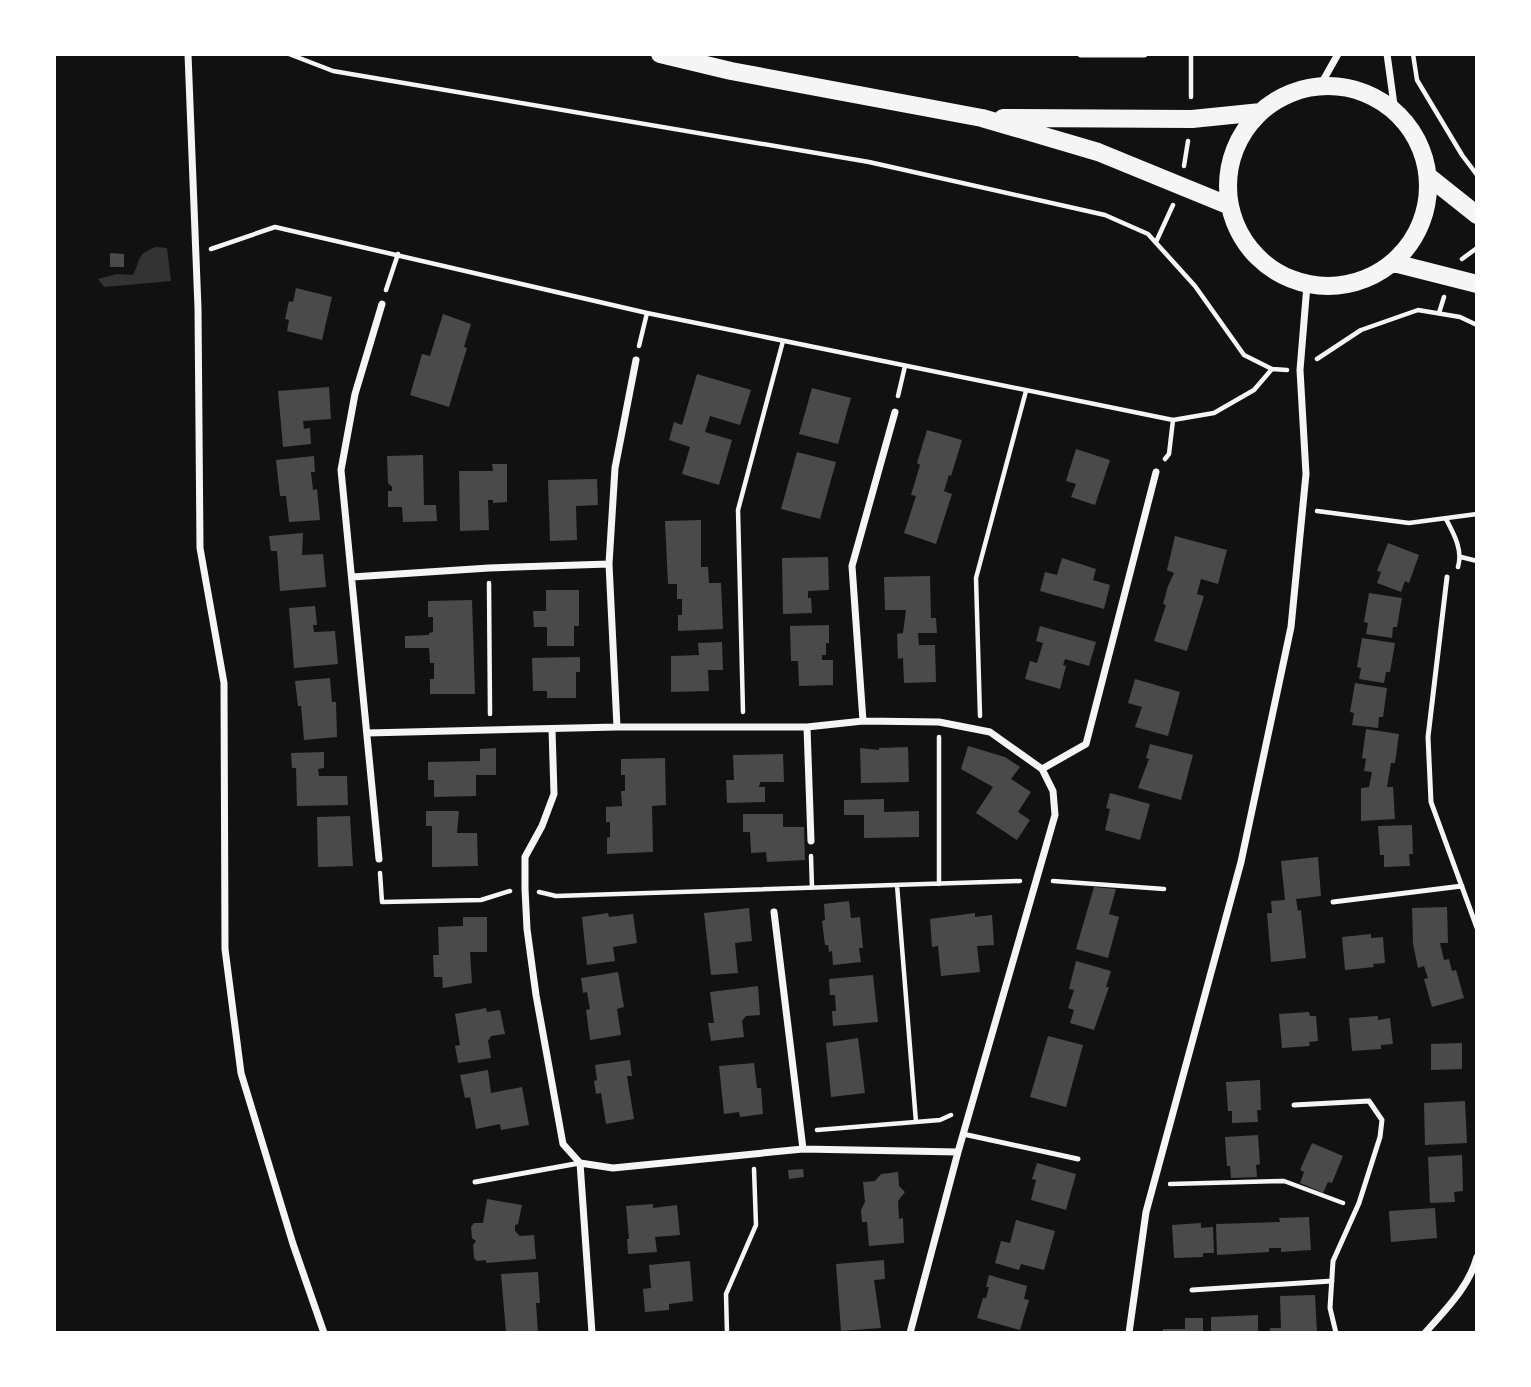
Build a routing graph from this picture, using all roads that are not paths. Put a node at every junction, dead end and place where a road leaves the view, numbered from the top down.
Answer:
1 (188, 54) edge
2 (660, 54) edge
3 (1082, 54) edge
4 (1144, 54) edge
5 (1338, 54) edge
6 (1387, 54) edge
7 (1320, 86) junction
8 (1261, 112) junction
9 (1395, 112) junction
10 (982, 118) junction
11 (1428, 176) junction
12 (1230, 205) junction
13 (1477, 215) edge
14 (1394, 263) junction
15 (1477, 284) edge
16 (1307, 285) junction
17 (382, 304) road end
18 (636, 360) road end
19 (894, 412) road end
20 (1156, 472) road end
21 (610, 564) junction
22 (352, 577) junction
23 (1447, 577) road end
24 (863, 721) junction
25 (617, 727) junction
26 (807, 727) junction
27 (552, 729) junction
28 (366, 733) junction
29 (1042, 769) junction
30 (811, 841) road end
31 (379, 859) road end
32 (1462, 886) junction
33 (1333, 902) dead end
34 (774, 912) dead end
35 (1477, 928) edge
36 (1294, 1105) dead end
37 (964, 1134) junction
38 (803, 1149) junction
39 (958, 1152) junction
40 (1078, 1159) dead end
41 (580, 1163) junction
42 (475, 1181) dead end
43 (1477, 1257) edge
44 (1332, 1281) junction
45 (1192, 1290) dead end
46 (324, 1333) edge
47 (592, 1333) edge
48 (910, 1333) edge
49 (1129, 1333) edge
50 (1336, 1333) edge
51 (1425, 1333) edge

1 - 46 street
2 - 10 main road
3 - 4 street
5 - 7 street
6 - 9 street
7 - 8 main road
7 - 9 main road
8 - 10 main road
8 - 12 main road
9 - 11 main road
10 - 12 main road
11 - 13 main road
11 - 14 main road
12 - 16 main road
14 - 15 main road
14 - 16 main road
16 - 49 street
17 - 22 street
18 - 21 street
19 - 24 street
20 - 29 street
21 - 22 street
21 - 25 street
22 - 28 street
23 - 32 lane
24 - 26 street
24 - 29 street
25 - 26 street
25 - 27 street
26 - 30 street
27 - 28 street
27 - 41 street
28 - 31 street
29 - 37 street
32 - 33 lane
32 - 35 lane
34 - 38 street
36 - 44 lane
37 - 39 street
37 - 40 lane
38 - 39 street
38 - 41 street
39 - 48 street
41 - 42 lane
41 - 47 street
43 - 51 street
44 - 45 lane
44 - 50 lane

